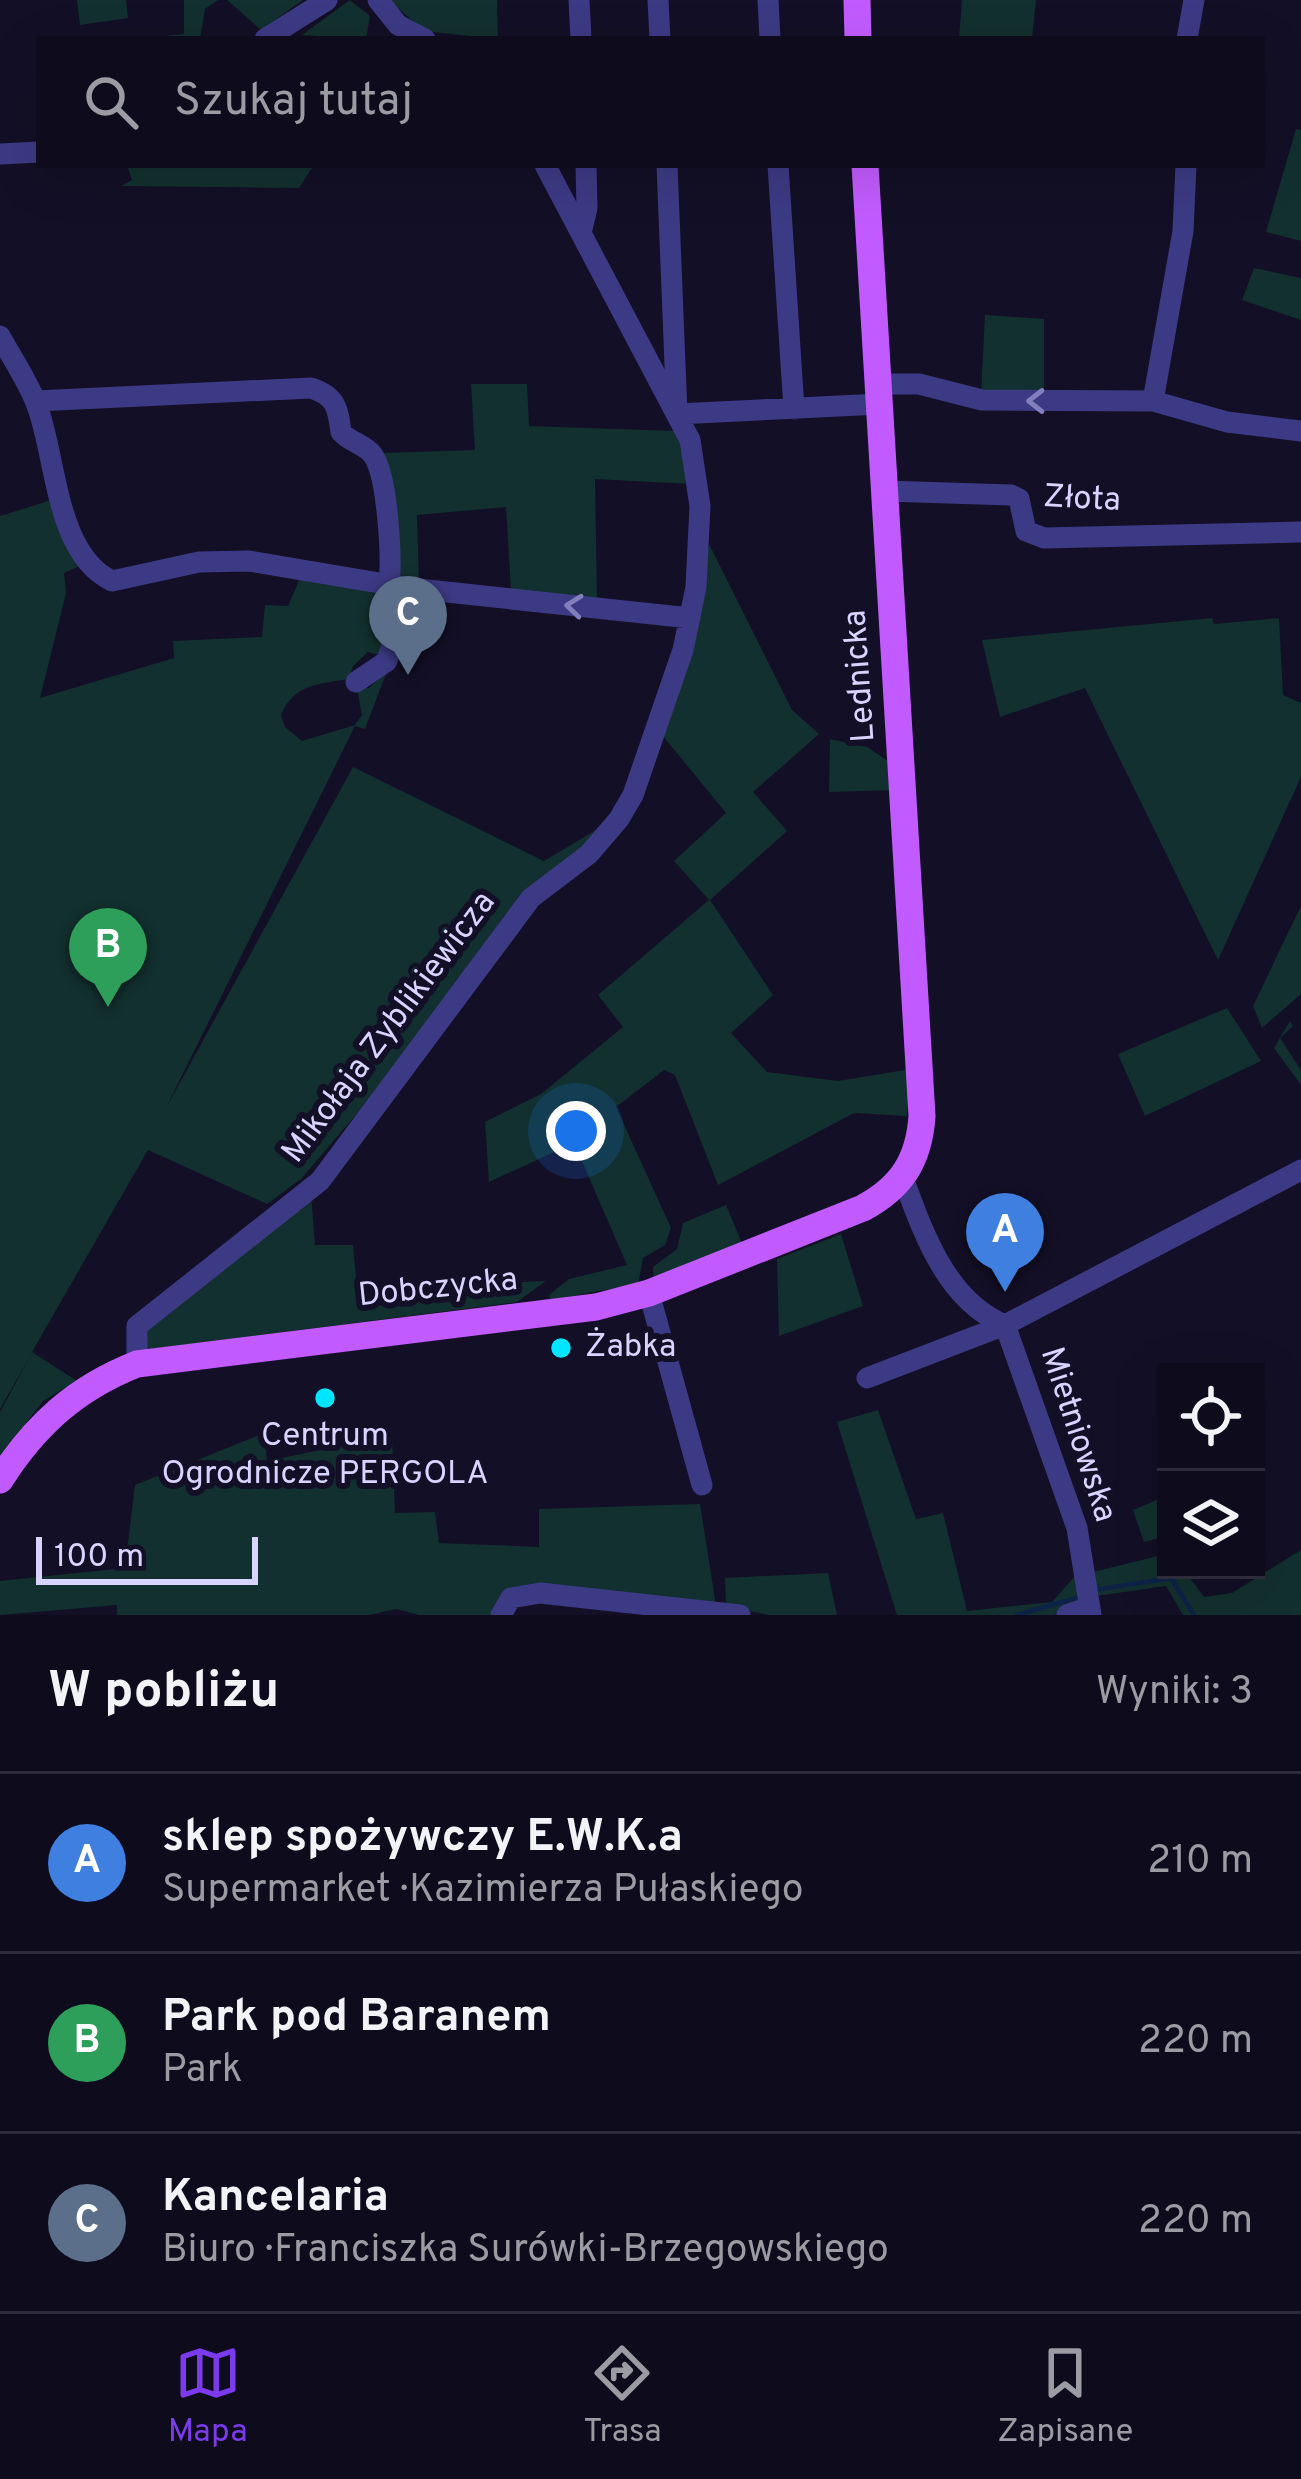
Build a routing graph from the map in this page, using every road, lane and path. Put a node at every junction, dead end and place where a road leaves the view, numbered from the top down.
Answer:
1 (327, 0) edge
2 (378, 0) edge
3 (579, 0) edge
4 (658, 0) edge
5 (768, 0) edge
6 (857, 0) edge
7 (1194, 0) edge
8 (270, 36) edge
9 (419, 36) edge
10 (581, 36) edge
11 (660, 36) edge
12 (770, 36) edge
13 (858, 36) edge
14 (1188, 36) edge
15 (36, 152) edge
16 (0, 154) edge
17 (547, 168) edge
18 (586, 168) edge
19 (667, 168) edge
20 (778, 168) edge
21 (866, 168) edge
22 (1186, 168) edge
23 (580, 232) junction
24 (0, 336) edge
25 (879, 394) junction
26 (35, 401) junction
27 (1153, 401) junction
28 (794, 409) junction
29 (677, 414) junction
30 (1301, 431) edge
31 (885, 491) junction
32 (1301, 532) edge
33 (399, 587) junction
34 (690, 618) junction
35 (356, 682) dead end
36 (1301, 1169) edge
37 (903, 1178) junction
38 (650, 1294) junction
39 (1005, 1325) junction
40 (136, 1364) junction
41 (867, 1378) dead end
42 (0, 1480) edge
43 (702, 1485) dead end
44 (1090, 1611) edge
45 (501, 1615) edge
46 (740, 1615) edge
47 (1067, 1615) edge

1 - 8 street
2 - 9 street
3 - 10 street
4 - 11 street
5 - 12 street
6 - 13 main road
7 - 14 street
15 - 16 street
17 - 23 street, Mikołaja Zyblikiewicza
18 - 23 street
19 - 29 street
20 - 28 street
21 - 25 main road, Lednicka
22 - 27 street
23 - 29 street, Mikołaja Zyblikiewicza
24 - 26 street
27 -> 25 street
25 - 28 street
25 - 31 main road, Lednicka
26 - 33 street
26 - 33 street
27 - 30 street
28 - 29 street
29 - 34 street, Mikołaja Zyblikiewicza
31 - 32 street, Złota
31 - 37 main road, Lednicka
34 -> 33 street
33 - 35 street
34 - 40 street, Mikołaja Zyblikiewicza
36 - 39 street
37 - 38 main road, Dobczycka
37 - 39 street, Mietniowska
38 - 40 main road, Dobczycka
38 - 43 street
39 - 41 street
39 - 44 street, Mietniowska
40 - 42 main road, Dobczycka
44 - 47 street, Mietniowska
45 - 46 street

